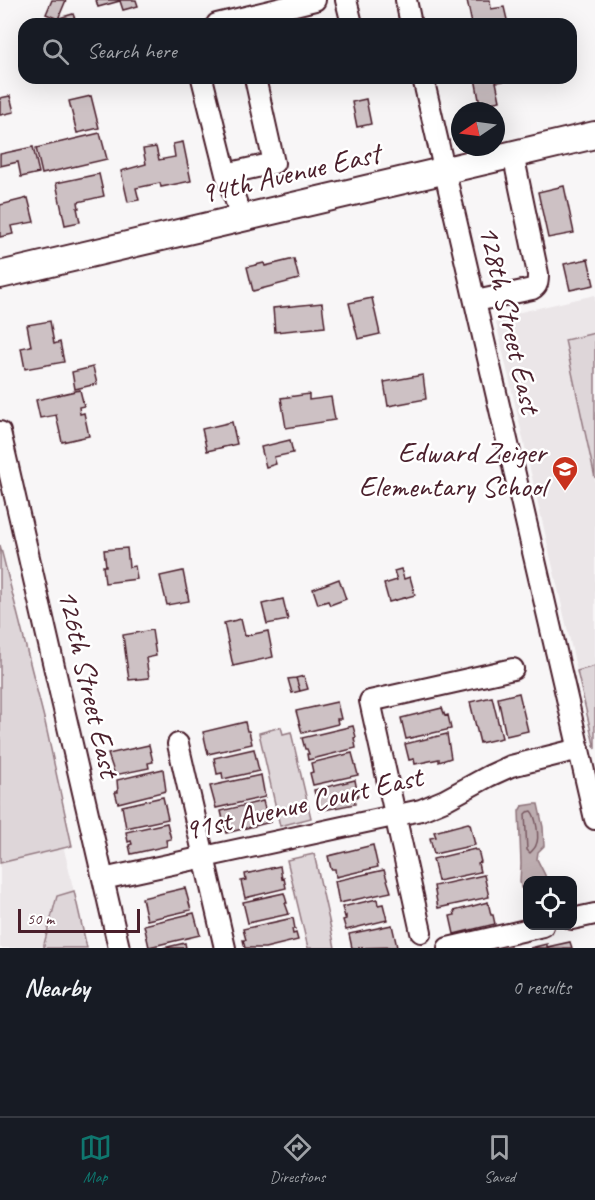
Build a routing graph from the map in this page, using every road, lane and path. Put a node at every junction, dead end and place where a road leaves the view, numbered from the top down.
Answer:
1 (315, 0) edge
2 (346, 0) edge
3 (406, 0) edge
4 (242, 18) edge
5 (350, 18) edge
6 (410, 18) edge
7 (204, 84) edge
8 (256, 84) edge
9 (424, 84) edge
10 (595, 135) edge
11 (513, 154) junction
12 (444, 170) junction
13 (226, 174) junction
14 (242, 218) junction
15 (0, 275) edge
16 (476, 301) junction
17 (0, 432) edge
18 (513, 669) dead end
19 (178, 744) dead end
20 (579, 749) junction
21 (396, 815) junction
22 (595, 819) edge
23 (204, 857) junction
24 (104, 879) junction
25 (595, 914) edge
26 (577, 918) edge
27 (526, 930) edge
28 (422, 932) dead end
29 (119, 948) edge
30 (225, 948) edge
31 (448, 948) edge

1 - 4 street
2 - 5 street
3 - 6 street
7 - 13 street
8 - 13 street
9 - 12 street, 128th Street East
10 - 11 main road, 94th Avenue East
11 - 12 main road, 94th Avenue East
11 - 16 street
12 - 14 main road, 94th Avenue East
12 - 16 street, 128th Street East
13 - 14 street
14 - 15 main road, 94th Avenue East
16 - 20 street, 128th Street East
17 - 24 street, 126th Street East
18 - 21 street
19 - 23 street
20 - 21 street, 91st Avenue Court East
20 - 22 street, 128th Street East
21 - 23 street, 91st Avenue Court East
21 - 28 street
23 - 24 street, 91st Avenue Court East
23 - 30 street
24 - 29 street, 126th Street East
25 - 26 street
27 - 31 street

